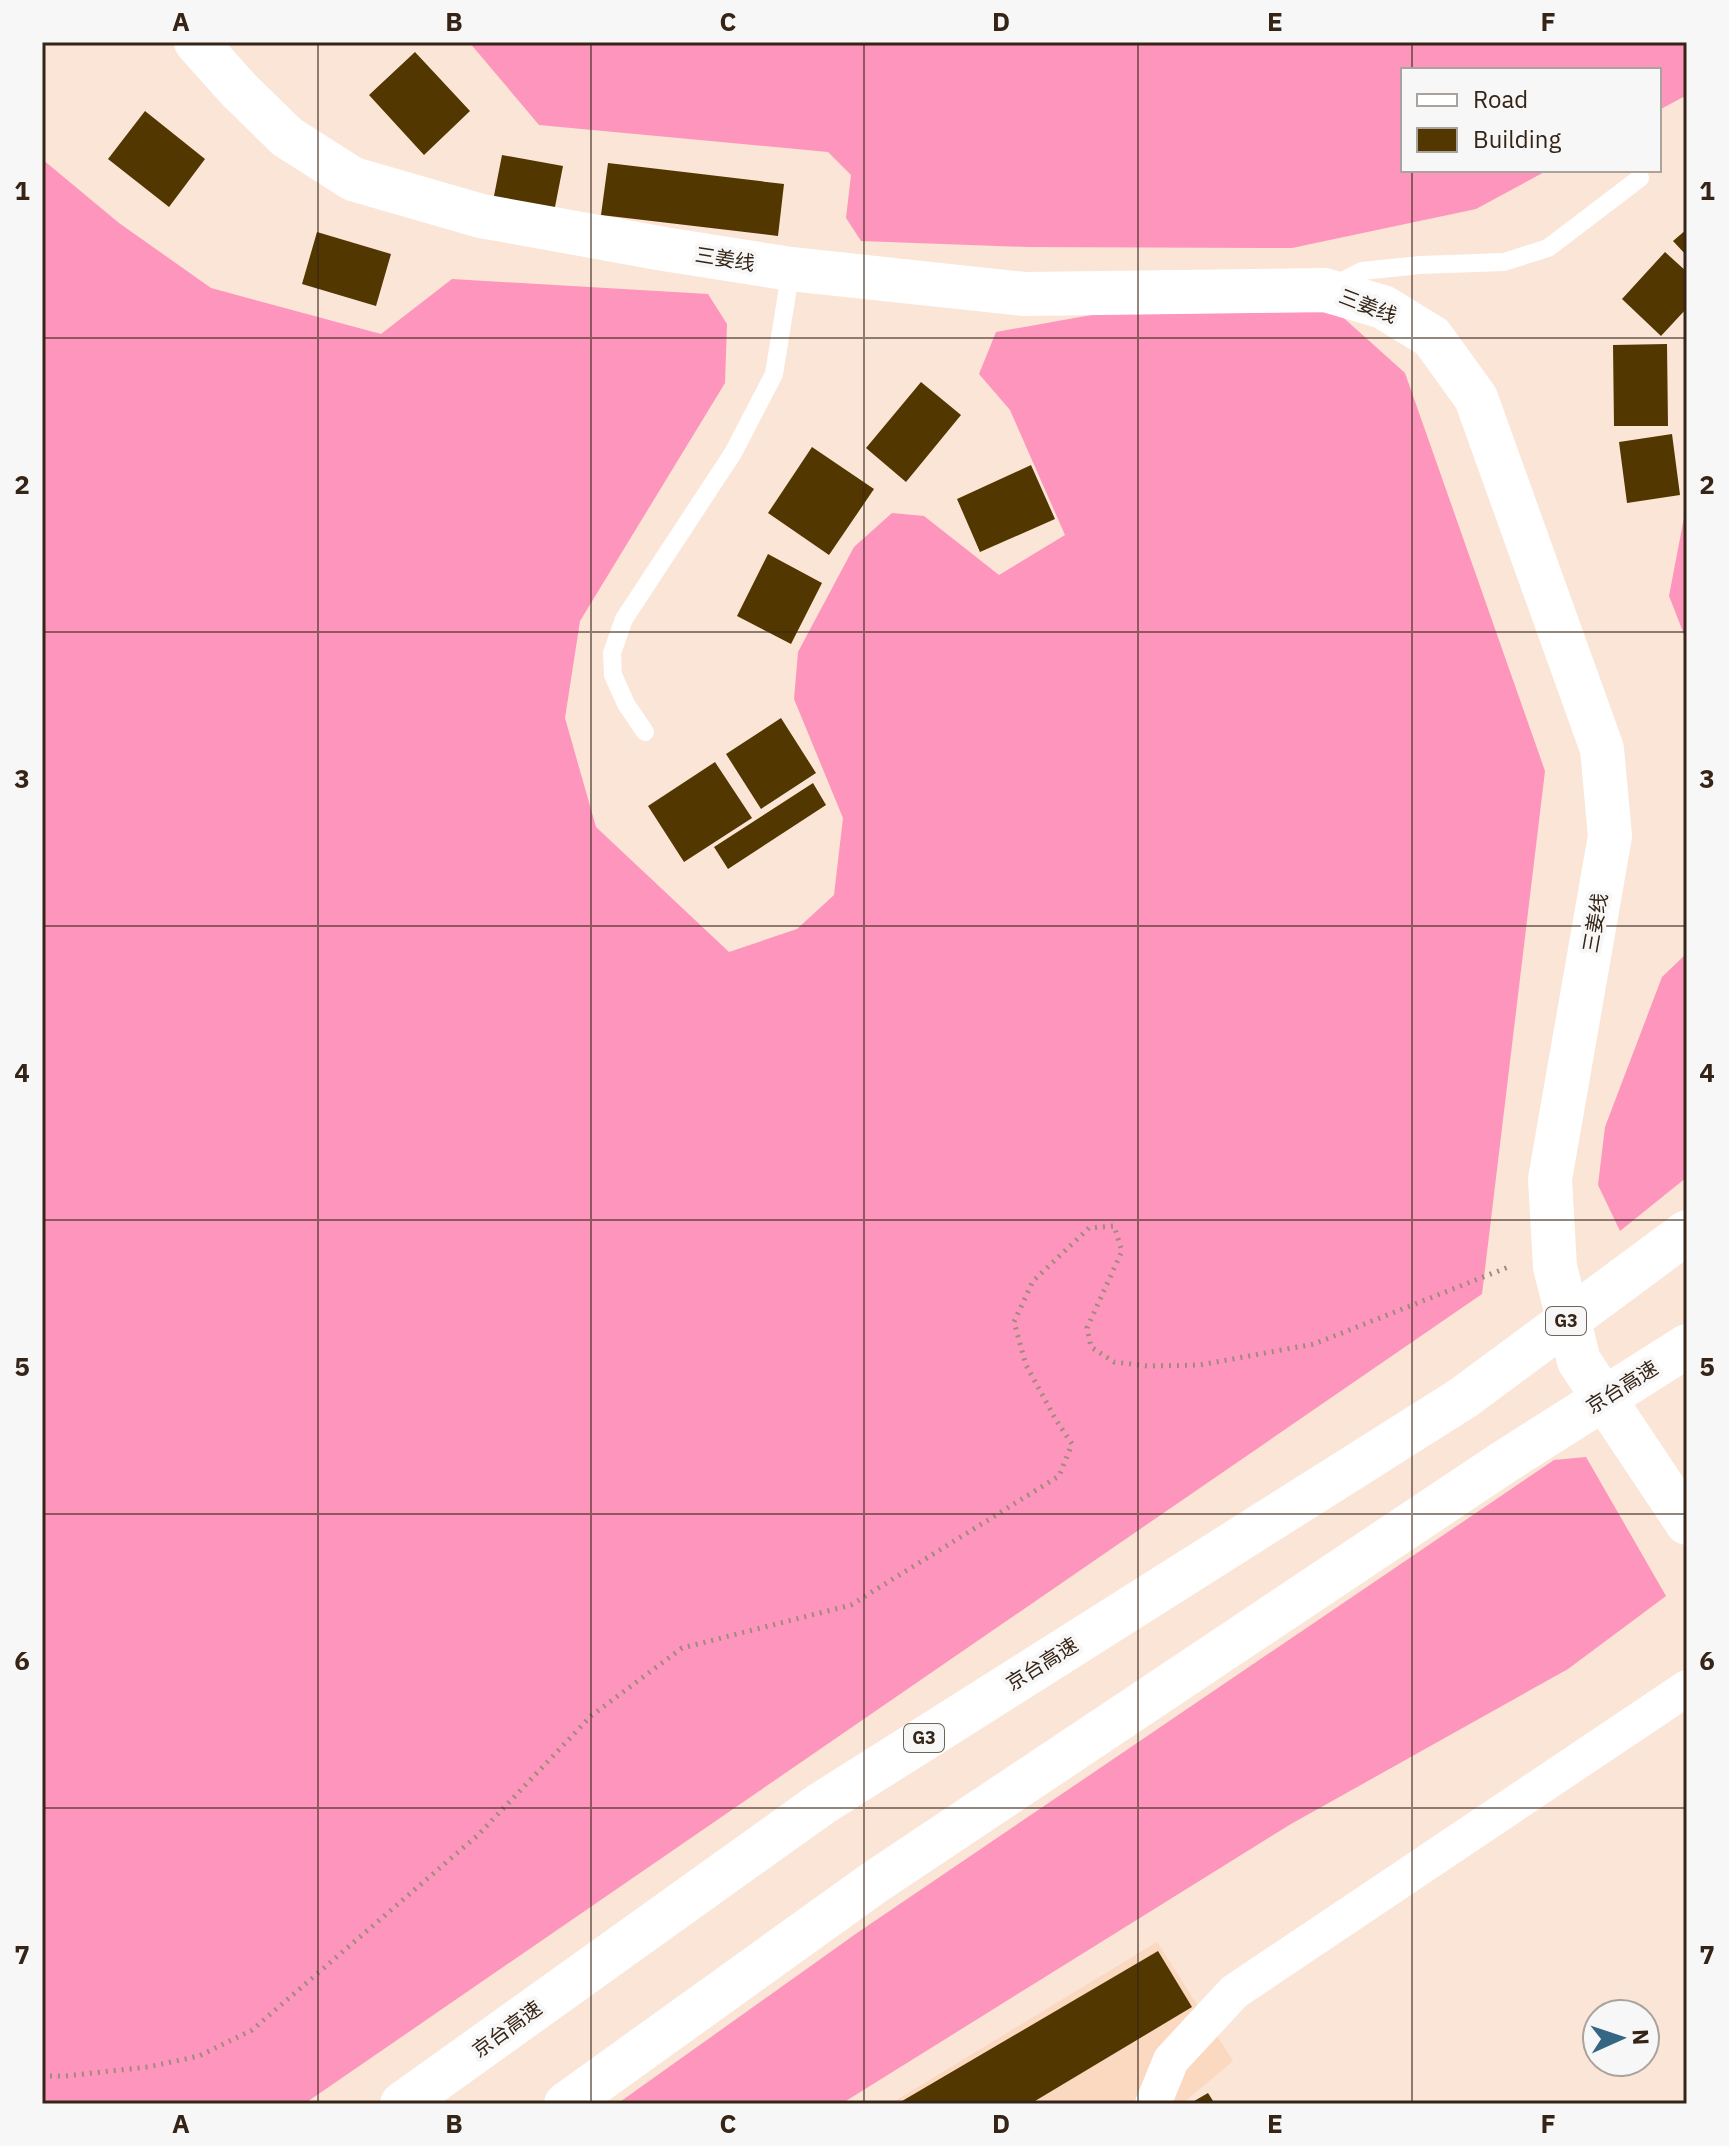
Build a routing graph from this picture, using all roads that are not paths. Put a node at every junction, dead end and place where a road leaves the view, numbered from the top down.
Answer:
1 (196, 42) edge
2 (1640, 178) dead end
3 (791, 269) junction
4 (1325, 290) junction
5 (645, 732) dead end
6 (1678, 1238) edge
7 (1687, 1346) edge
8 (1687, 1523) edge
9 (1687, 1688) edge
10 (402, 2104) edge
11 (566, 2104) edge
12 (1153, 2104) edge

1 - 3 main road, 三姜线
2 - 4 lane
3 - 4 main road, 三姜线
3 - 5 lane
4 - 8 main road, 三姜线
6 - 10 main road, 京台高速 / G3
7 - 11 main road, 京台高速
9 - 12 street

